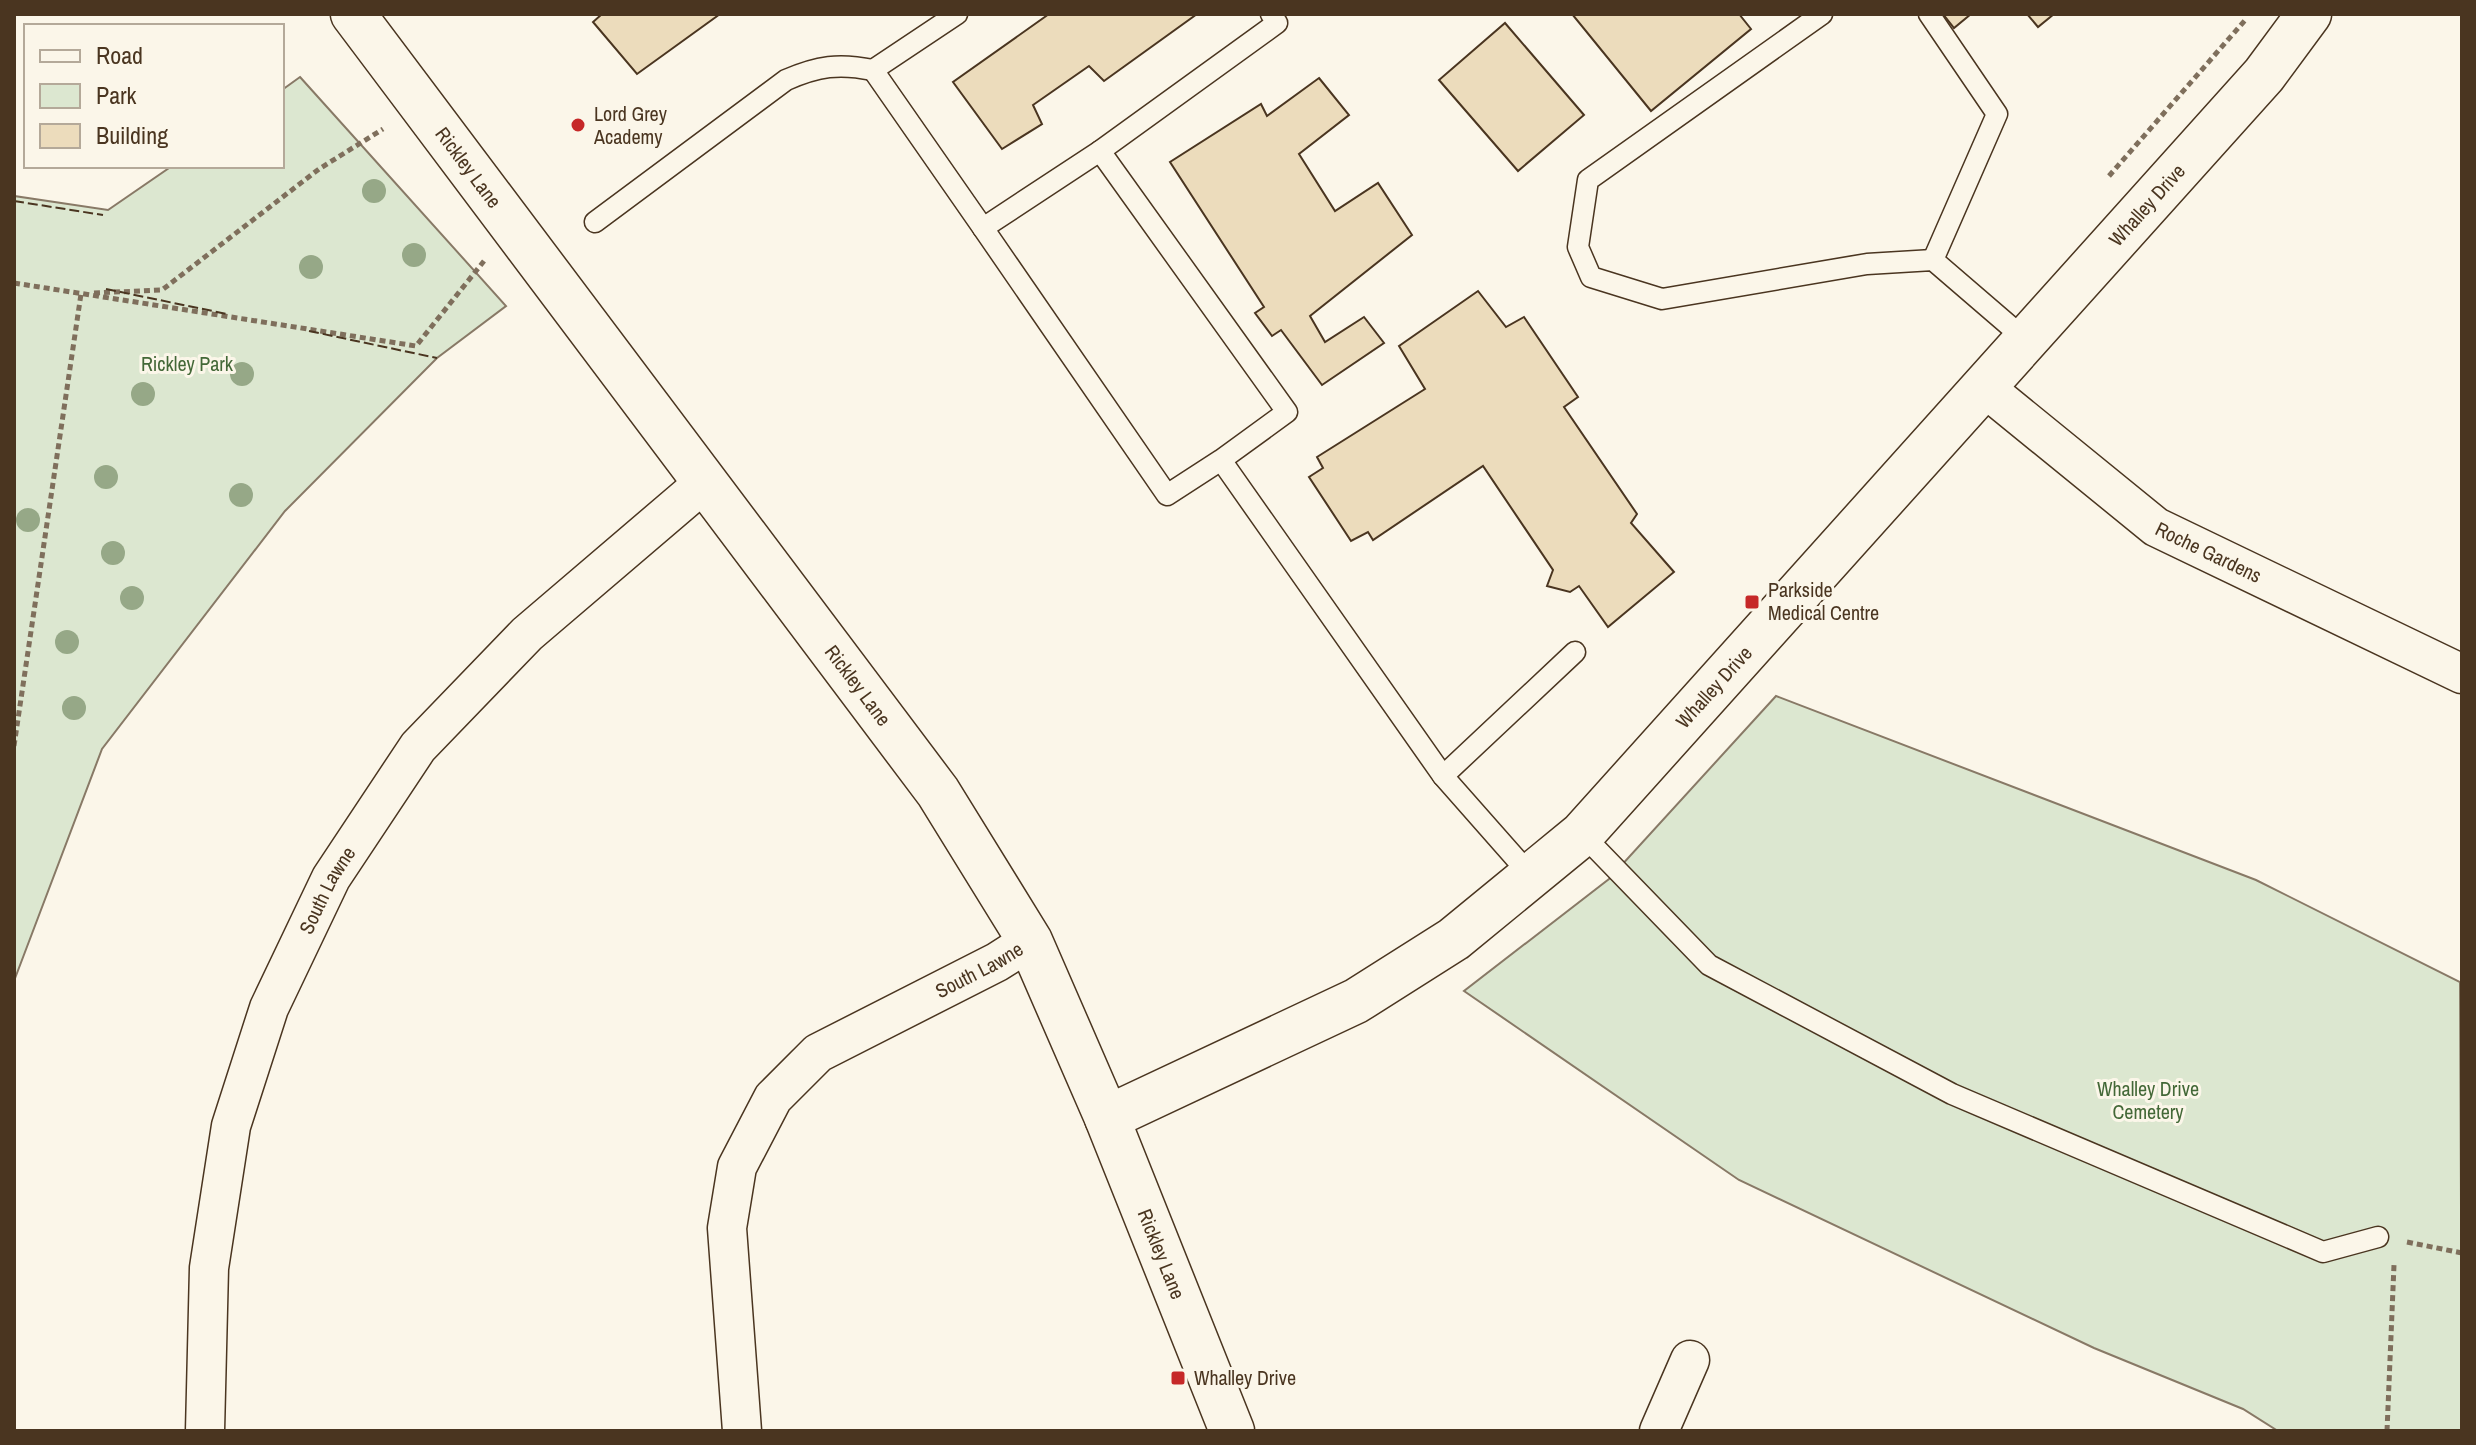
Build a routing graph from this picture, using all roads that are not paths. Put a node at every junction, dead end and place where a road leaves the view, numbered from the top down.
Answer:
1 (353, 14) edge
2 (957, 14) edge
3 (1271, 14) edge
4 (1822, 14) edge
5 (1929, 14) edge
6 (2309, 14) edge
7 (873, 70) junction
8 (1100, 151) junction
9 (595, 222) dead end
10 (983, 228) junction
11 (1933, 260) junction
12 (2026, 340) junction
13 (1984, 387) junction
14 (1221, 460) junction
15 (705, 482) junction
16 (1575, 652) dead end
17 (2462, 674) edge
18 (1443, 776) junction
19 (1582, 834) junction
20 (1532, 877) junction
21 (1030, 941) junction
22 (1107, 1118) junction
23 (2378, 1237) road end
24 (1690, 1360) dead end
25 (205, 1431) edge
26 (742, 1431) edge
27 (1232, 1431) edge
28 (1659, 1431) edge

1 - 15 street, Rickley Lane
2 - 7 lane
3 - 8 lane
4 - 11 lane
5 - 11 lane
6 - 12 street, Whalley Drive
7 - 9 lane
7 - 10 lane
8 - 10 lane
8 - 14 lane
10 - 14 lane
11 - 12 lane
12 - 13 street, Whalley Drive
13 - 17 street, Roche Gardens
13 - 19 street, Whalley Drive
14 - 18 lane
15 - 21 street, Rickley Lane
15 - 25 street, South Lawne
16 - 18 lane
18 - 20 lane
19 - 20 street, Whalley Drive
19 - 23 lane
20 - 22 street, Whalley Drive
21 - 22 street, Rickley Lane
21 - 26 street, South Lawne
22 - 27 street, Rickley Lane
24 - 28 street

